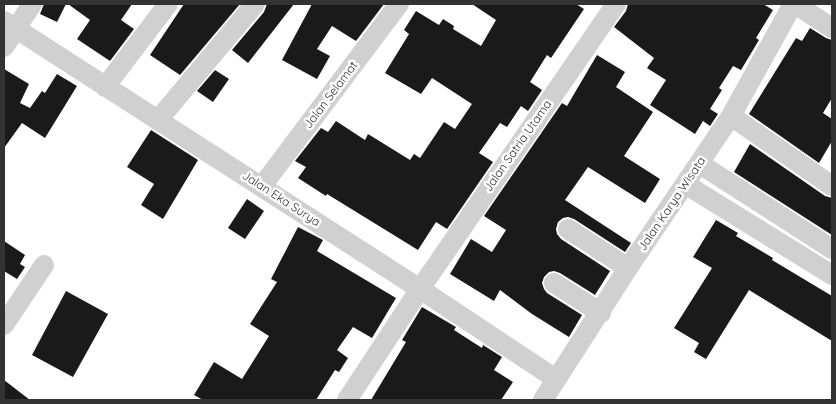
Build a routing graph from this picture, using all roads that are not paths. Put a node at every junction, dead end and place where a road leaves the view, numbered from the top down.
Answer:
1 (32, 4) edge
2 (168, 4) edge
3 (255, 4) edge
4 (399, 4) edge
5 (616, 4) edge
6 (794, 4) edge
7 (10, 25) edge
8 (832, 28) edge
9 (4, 47) edge
10 (105, 87) junction
11 (731, 116) junction
12 (158, 120) junction
13 (700, 164) junction
14 (685, 184) junction
15 (262, 186) junction
16 (832, 186) edge
17 (568, 229) dead end
18 (832, 249) edge
19 (44, 265) dead end
20 (628, 268) junction
21 (832, 275) edge
22 (554, 283) dead end
23 (420, 288) junction
24 (601, 313) junction
25 (4, 325) edge
26 (556, 379) junction
27 (347, 400) edge
28 (543, 400) edge

1 - 7 street
2 - 10 street
3 - 12 street
4 - 15 street, Jalan Selamat
5 - 23 street, Jalan Satria Utama
6 - 8 street
6 - 11 street, Jalan Karya Wisata
7 - 9 street
7 - 10 street, Jalan Eka Surya
10 - 12 street, Jalan Eka Surya
11 - 13 street, Jalan Karya Wisata
11 - 16 street
12 - 15 street, Jalan Eka Surya
13 - 14 street, Jalan Karya Wisata
13 - 18 street
14 - 20 street, Jalan Karya Wisata
14 - 21 street
15 - 23 street, Jalan Eka Surya
17 - 20 street
19 - 25 street
20 - 24 street, Jalan Karya Wisata
22 - 24 street
23 - 26 street, Jalan Eka Surya
23 - 27 street, Jalan Satria Utama
24 - 26 street, Jalan Karya Wisata
26 - 28 street, Jalan Karya Wisata

